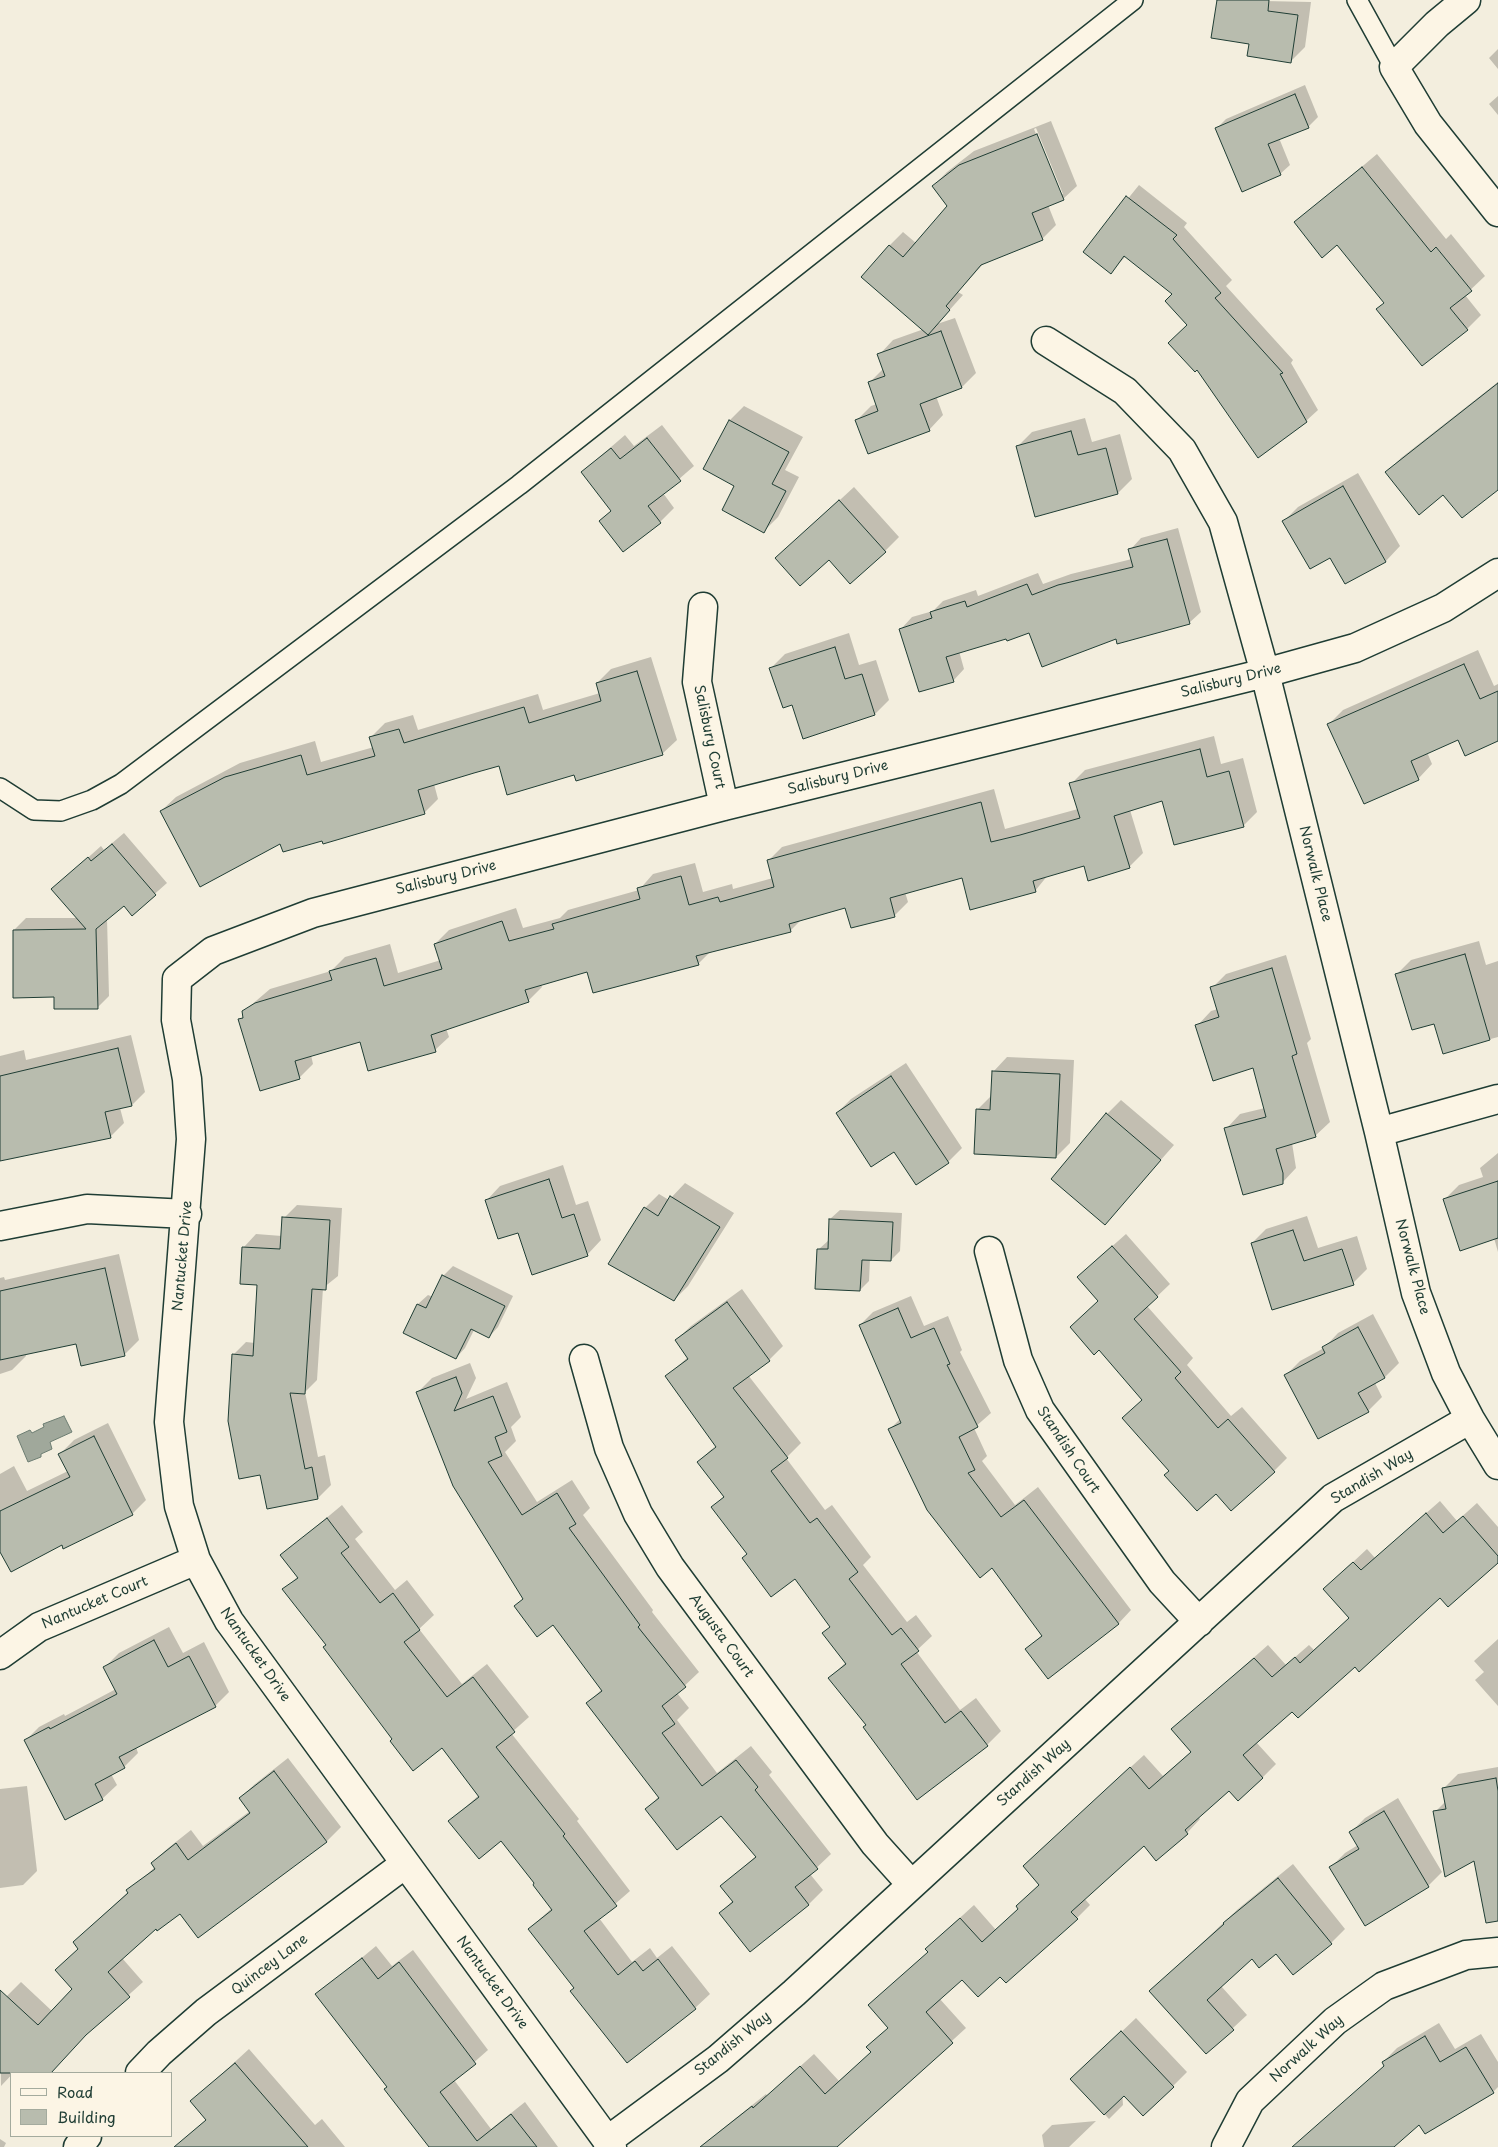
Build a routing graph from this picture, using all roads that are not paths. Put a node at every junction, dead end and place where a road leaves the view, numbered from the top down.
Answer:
1 (1133, 0) edge
2 (1357, 0) edge
3 (1466, 0) edge
4 (1394, 67) junction
5 (1498, 212) edge
6 (1046, 341) dead end
7 (1498, 573) edge
8 (703, 607) dead end
9 (1265, 673) junction
10 (0, 788) edge
11 (724, 806) junction
12 (177, 980) joint
13 (1498, 1099) edge
14 (1379, 1132) junction
15 (187, 1214) junction
16 (0, 1226) edge
17 (990, 1251) dead end
18 (584, 1359) dead end
19 (1470, 1419) junction
20 (1498, 1465) edge
21 (196, 1560) junction
22 (1199, 1622) junction
23 (0, 1655) edge
24 (405, 1864) junction
25 (911, 1884) junction
26 (1498, 1952) edge
27 (141, 2072) edge
28 (610, 2144) edge
29 (1226, 2147) edge

1 - 10 lane
2 - 4 lane
3 - 4 street
4 - 5 street
6 - 9 street, Norwalk Place
7 - 9 street, Salisbury Drive
8 - 11 street, Salisbury Court
9 - 11 street, Salisbury Drive
9 - 14 street, Norwalk Place
11 - 12 street, Salisbury Drive
12 - 15 street, Nantucket Drive
13 - 14 street
14 - 19 street, Norwalk Place
15 - 16 street
15 - 21 street, Nantucket Drive
17 - 22 street, Standish Court
18 - 25 street, Augusta Court
19 - 20 street, Norwalk Place
19 - 22 street, Standish Way
21 - 23 street, Nantucket Court
21 - 24 street, Nantucket Drive
22 - 25 street, Standish Way
24 - 27 street, Quincey Lane
24 - 28 street, Nantucket Drive
25 - 28 street, Standish Way
26 - 29 street, Norwalk Way

